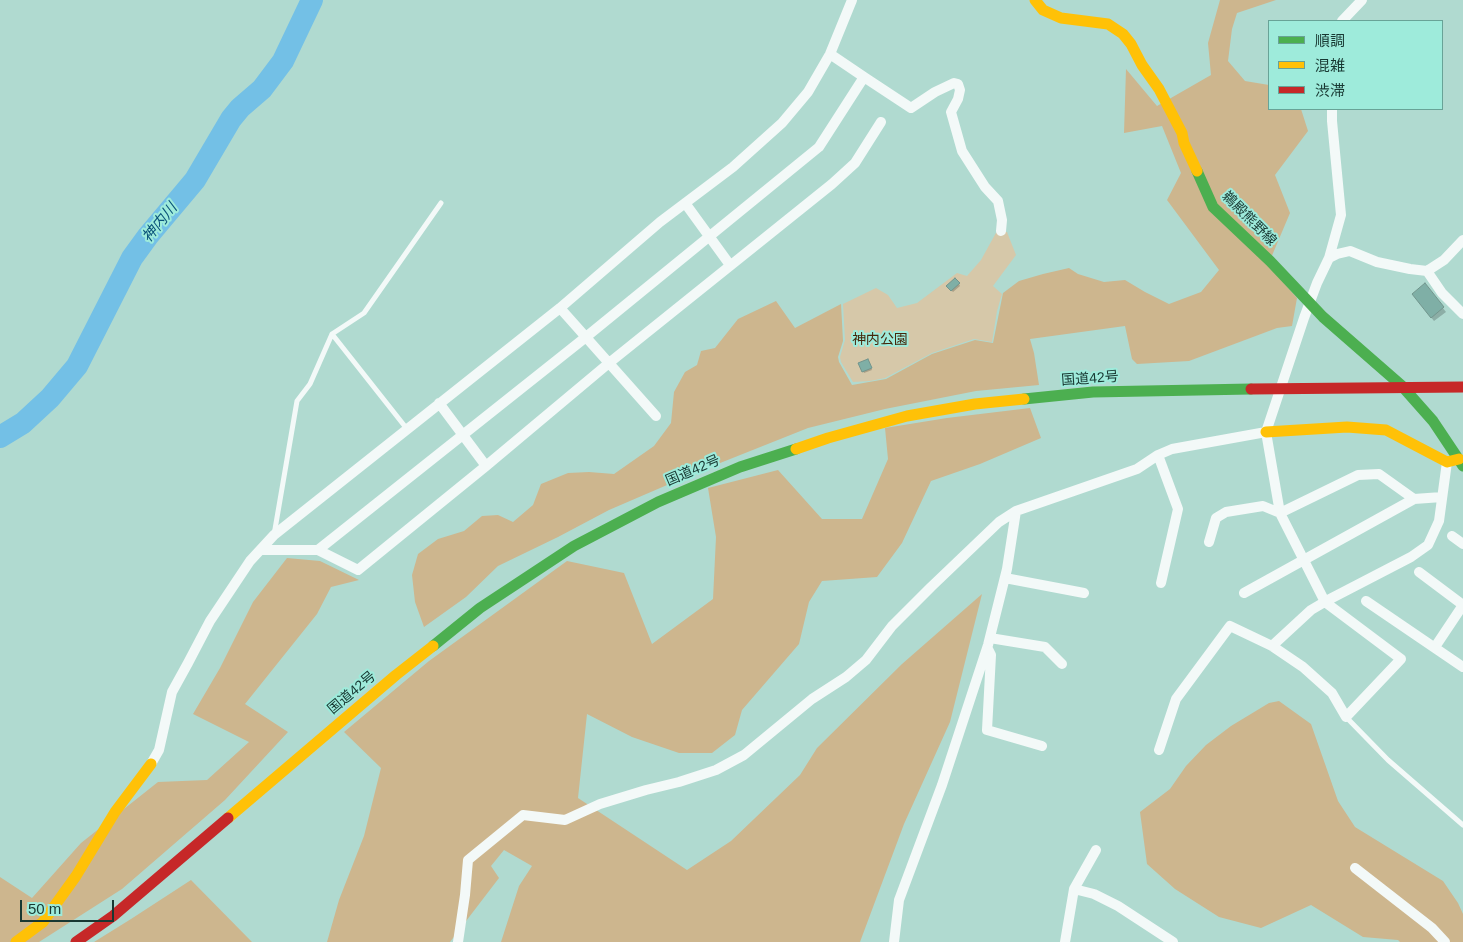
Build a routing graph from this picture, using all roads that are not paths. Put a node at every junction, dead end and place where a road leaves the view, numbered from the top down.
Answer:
1 (852, 0) edge
2 (1035, 0) edge
3 (1362, 0) edge
4 (1343, 20) edge
5 (830, 54) junction
6 (864, 77) junction
7 (1332, 110) edge
8 (881, 122) dead end
9 (441, 203) dead end
10 (685, 203) junction
11 (1001, 231) dead end
12 (710, 237) junction
13 (1463, 240) edge
14 (1330, 258) junction
15 (730, 265) junction
16 (1427, 271) junction
17 (560, 308) junction
18 (1463, 314) edge
19 (332, 334) junction
20 (586, 337) junction
21 (609, 363) junction
22 (1402, 386) junction
23 (1463, 387) edge
24 (439, 403) junction
25 (656, 416) dead end
26 (406, 429) junction
27 (1266, 432) junction
28 (463, 435) junction
29 (1158, 455) junction
30 (1447, 462) junction
31 (1461, 463) edge
32 (486, 466) junction
33 (1442, 497) junction
34 (1414, 499) junction
35 (1016, 511) junction
36 (1280, 513) junction
37 (274, 534) junction
38 (1452, 536) dead end
39 (1209, 542) dead end
40 (1463, 544) edge
41 (260, 550) junction
42 (318, 550) junction
43 (1304, 560) junction
44 (1419, 572) dead end
45 (1005, 578) junction
46 (1161, 583) dead end
47 (1084, 593) dead end
48 (1244, 593) dead end
49 (1366, 601) dead end
50 (1325, 602) junction
51 (1463, 605) edge
52 (988, 643) junction
53 (1272, 646) junction
54 (1434, 647) junction
55 (1062, 664) dead end
56 (1463, 667) edge
57 (1346, 717) junction
58 (1042, 746) dead end
59 (1159, 750) dead end
60 (151, 764) joint
61 (1463, 825) edge
62 (1096, 850) dead end
63 (1355, 868) dead end
64 (1074, 890) junction
65 (16, 942) edge
66 (76, 942) edge
67 (458, 942) edge
68 (894, 942) edge
69 (1065, 942) edge
70 (1173, 942) edge
71 (1445, 942) edge

1 - 5 street
2 - 22 main road, 鵜殿熊野線
3 - 4 street
5 - 6 street
5 - 10 street
6 - 11 street
6 - 12 street
7 - 14 street
8 - 15 street
9 - 19 lane
10 - 12 street
10 - 17 street
12 - 15 street
12 - 20 street
13 - 16 street
14 - 16 street
14 - 27 street
15 - 21 street
16 - 18 street
17 - 20 street
17 - 24 street
19 - 26 lane
19 - 37 lane
20 - 21 street
20 - 28 street
21 - 25 street
21 - 32 street
22 - 23 main road, 国道42号
22 - 31 main road, 鵜殿熊野線
22 - 66 main road, 国道42号
24 - 26 street
24 - 28 street
26 - 37 street
27 - 29 street
27 - 30 main road
27 - 36 street
28 - 32 street
28 - 42 street
29 - 35 street
29 - 46 street
30 - 31 main road
30 - 33 street
32 - 42 street
33 - 34 street
33 - 50 street
34 - 36 street
34 - 43 street
35 - 45 street
35 - 67 street
36 - 39 street
36 - 43 street
37 - 41 street
38 - 40 street
41 - 42 street
41 - 60 street
43 - 48 street
43 - 50 street
44 - 51 street
45 - 47 street
45 - 52 street
49 - 54 street
50 - 53 street
50 - 57 street
51 - 54 street
52 - 55 street
52 - 58 street
52 - 68 street
53 - 57 street
53 - 59 street
54 - 56 street
57 - 61 lane
60 - 65 main road
62 - 64 street
63 - 71 street
64 - 69 street
64 - 70 street

